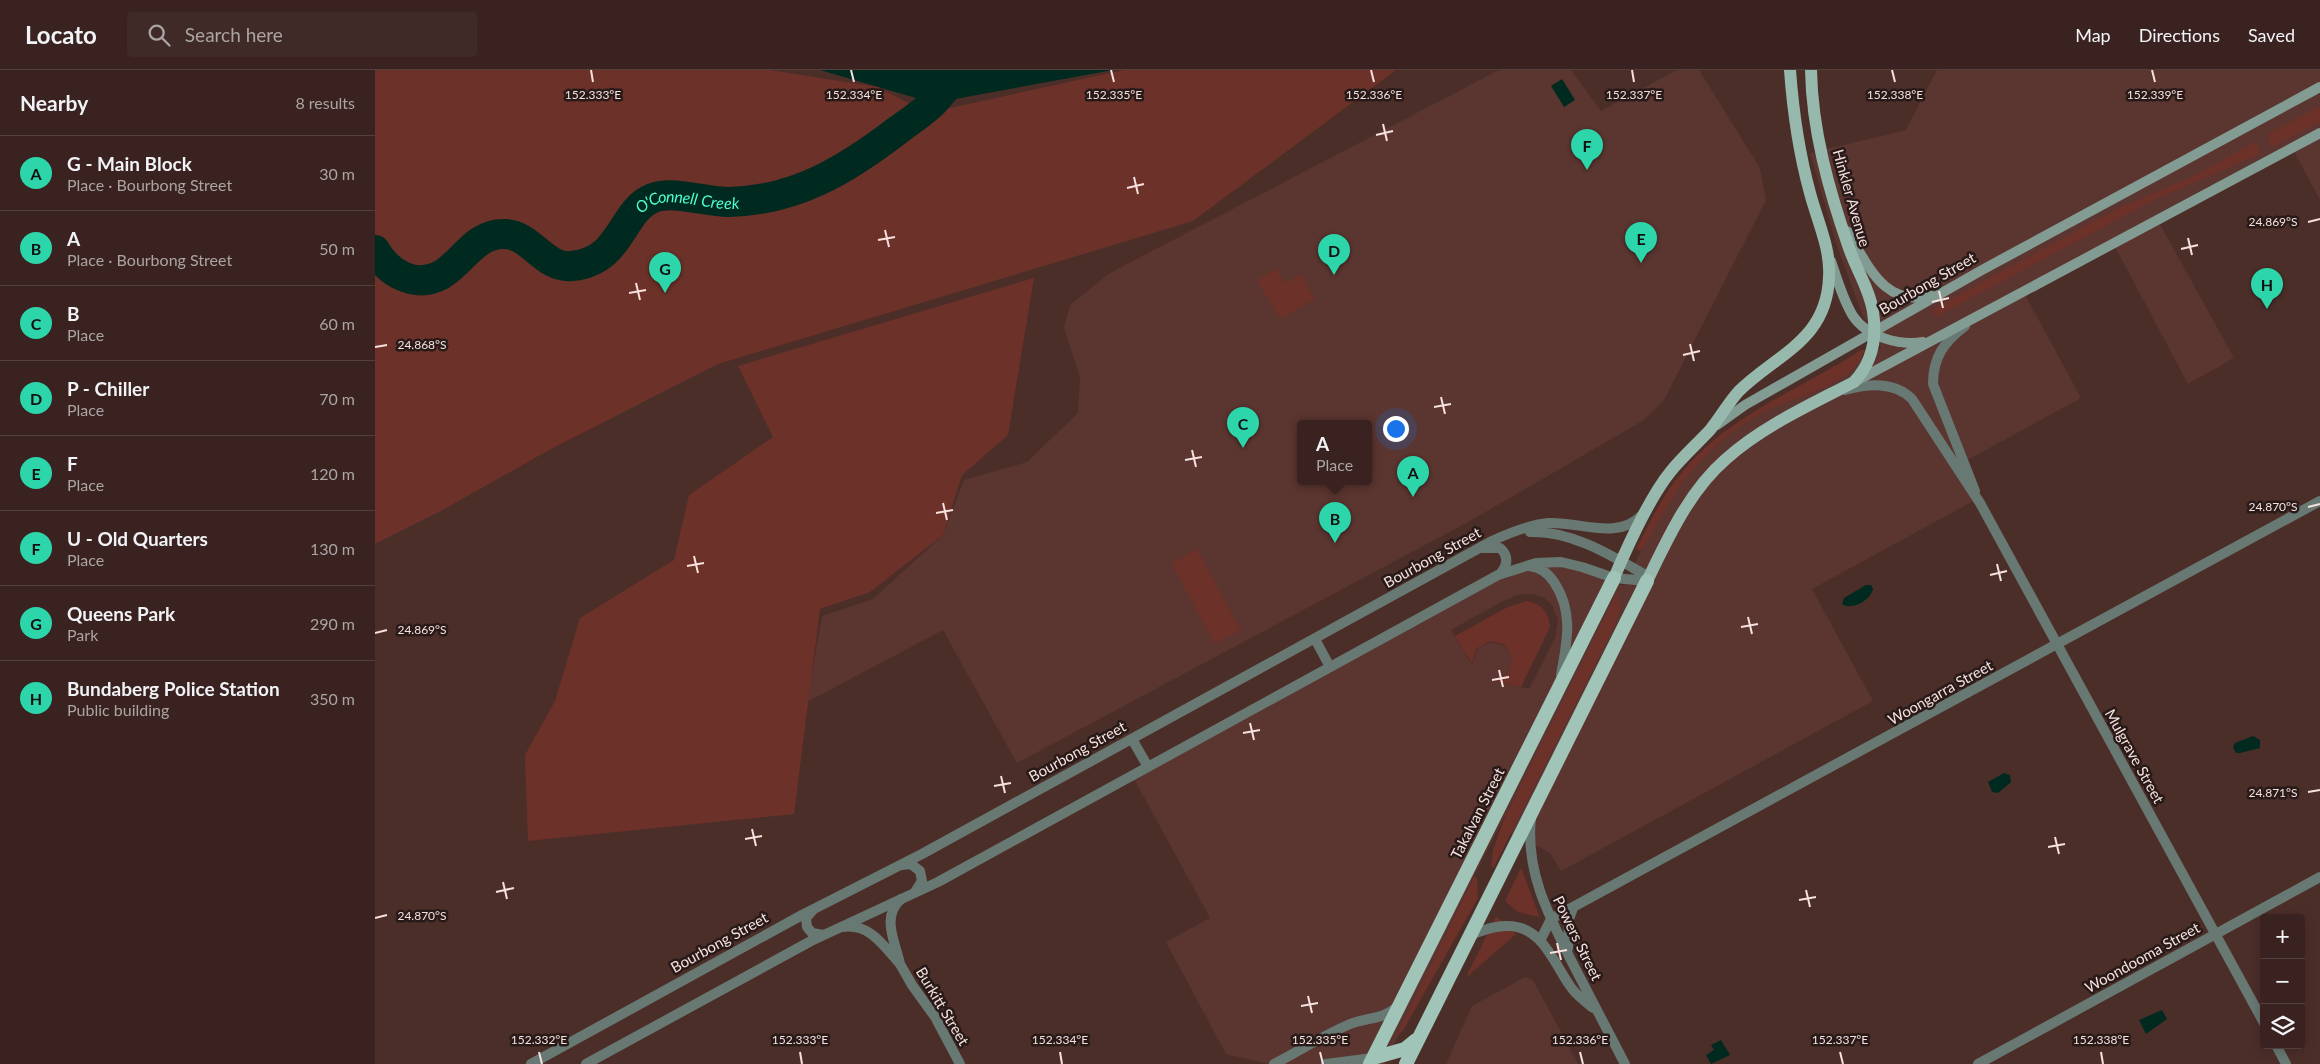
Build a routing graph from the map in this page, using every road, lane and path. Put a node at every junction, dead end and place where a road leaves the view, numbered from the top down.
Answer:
1 (1790, 70) edge
2 (1811, 70) edge
3 (2320, 87) edge
4 (2320, 133) edge
5 (1839, 218) junction
6 (1825, 244) junction
7 (1941, 294) junction
8 (1981, 313) junction
9 (1873, 333) junction
10 (1929, 341) junction
11 (1854, 382) junction
12 (1834, 392) junction
13 (1709, 431) junction
14 (2320, 501) edge
15 (1980, 504) junction
16 (1648, 509) junction
17 (1505, 535) junction
18 (1482, 548) junction
19 (1621, 561) junction
20 (1520, 567) junction
21 (1498, 575) junction
22 (1614, 578) junction
23 (1648, 579) junction
24 (1315, 640) junction
25 (2057, 645) junction
26 (1330, 667) junction
27 (1559, 686) junction
28 (1132, 739) junction
29 (1148, 767) junction
30 (1531, 815) junction
31 (901, 865) junction
32 (2320, 877) edge
33 (914, 893) junction
34 (902, 899) junction
35 (815, 908) junction
36 (1573, 908) junction
37 (1551, 919) junction
38 (840, 927) junction
39 (825, 934) junction
40 (2215, 934) junction
41 (1470, 936) junction
42 (1540, 941) junction
43 (1569, 955) junction
44 (901, 964) junction
45 (1400, 1004) junction
46 (1598, 1012) junction
47 (2260, 1016) edge
48 (1422, 1031) junction
49 (2278, 1049) edge
50 (1372, 1061) edge
51 (531, 1064) edge
52 (586, 1064) edge
53 (960, 1064) edge
54 (1274, 1064) edge
55 (1326, 1064) edge
56 (1406, 1064) edge
57 (1625, 1064) edge
58 (1978, 1064) edge
59 (2286, 1064) edge

1 - 6 main road
2 - 5 main road, Hinkler Avenue
3 - 7 main road, Bourbong Street
4 - 8 main road
5 - 7 main road
5 - 9 main road, Hinkler Avenue
6 - 9 main road
6 - 13 main road
7 - 9 main road, Bourbong Street
8 - 10 main road
8 - 15 street, Mulgrave Street
9 - 10 main road
9 - 11 main road, Hinkler Avenue
9 - 13 main road, Bourbong Street
10 - 11 main road
11 - 12 main road
12 - 15 street, Mulgrave Street
12 - 23 main road
13 - 16 main road, Bourbong Street
14 - 25 street, Woongarra Street
15 - 25 street, Mulgrave Street
16 - 17 street
16 - 19 main road, Bourbong Street
17 - 18 street, Bourbong Street
17 - 19 street
18 - 21 street
18 - 24 street, Bourbong Street
19 - 22 main road, Bourbong Street
19 - 23 street
20 - 21 street
20 - 22 street
20 - 27 street
21 - 26 street
22 - 23 street
22 - 27 highway, Takalvan Street
23 - 30 highway
24 - 26 street
24 - 28 street, Bourbong Street
25 - 36 street, Woongarra Street
25 - 40 street, Mulgrave Street
26 - 29 street
27 - 45 highway, Takalvan Street
28 - 29 street
28 - 31 street, Bourbong Street
29 - 33 street
30 - 37 street, Powers Street
30 - 41 highway
31 - 33 street
31 - 35 street, Bourbong Street
32 - 40 street, Woondooma Street
33 - 34 street
34 - 38 street
34 - 44 street, Burkitt Street
35 - 39 street
35 - 51 street, Bourbong Street
36 - 37 street, Woongarra Street
36 - 43 street
37 - 42 street
37 - 43 street, Powers Street
38 - 39 street
38 - 44 street, Burkitt Street
39 - 52 street
40 - 47 street, Mulgrave Street
40 - 58 street, Woondooma Street
41 - 42 street
41 - 48 highway
42 - 46 street, Powers Street
43 - 46 street, Powers Street
44 - 53 street, Burkitt Street
45 - 50 highway, Takalvan Street
45 - 54 street
46 - 57 street, Powers Street
48 - 50 highway
48 - 56 highway
49 - 59 street
50 - 55 street

